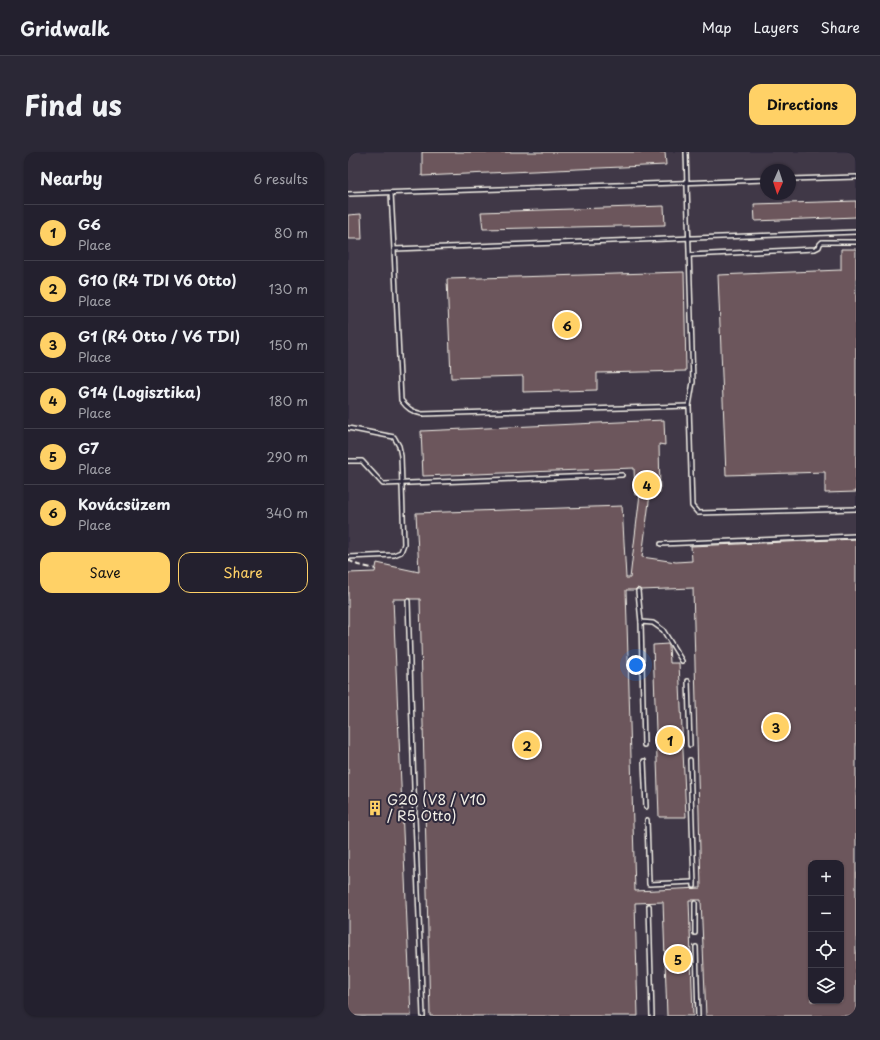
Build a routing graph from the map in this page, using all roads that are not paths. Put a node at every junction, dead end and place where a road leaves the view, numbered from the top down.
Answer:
1 (686, 152) edge
2 (856, 177) edge
3 (796, 179) edge
4 (760, 180) edge
5 (687, 182) junction
6 (391, 192) junction
7 (348, 194) edge
8 (856, 232) edge
9 (689, 238) junction
10 (856, 242) edge
11 (394, 249) junction
12 (690, 255) junction
13 (689, 406) junction
14 (348, 428) edge
15 (348, 462) edge
16 (622, 475) dead end
17 (402, 483) junction
18 (856, 509) edge
19 (856, 536) edge
20 (661, 544) dead end
21 (349, 556) edge
22 (638, 591) dead end
23 (408, 601) dead end
24 (641, 622) junction
25 (682, 661) dead end
26 (688, 681) dead end
27 (644, 745) dead end
28 (690, 745) dead end
29 (690, 760) dead end
30 (644, 761) dead end
31 (646, 807) dead end
32 (647, 820) dead end
33 (694, 903) dead end
34 (649, 906) dead end
35 (695, 934) dead end
36 (696, 947) dead end
37 (423, 1016) edge
38 (652, 1016) edge
39 (698, 1016) edge

1 - 5 lane
2 - 3 lane
4 - 5 lane
5 - 6 lane
5 - 9 lane
6 - 7 lane
6 - 11 lane
8 - 9 lane
9 - 11 lane
9 - 12 lane
10 - 12 lane
11 - 13 lane
12 - 13 lane
13 - 18 lane
14 - 17 lane
15 - 17 lane
16 - 17 lane
17 - 21 lane
19 - 20 lane
22 - 24 lane
23 - 37 lane
24 - 25 lane
24 - 27 lane
26 - 28 lane
29 - 32 lane
30 - 31 lane
33 - 35 lane
34 - 38 lane
36 - 39 lane

